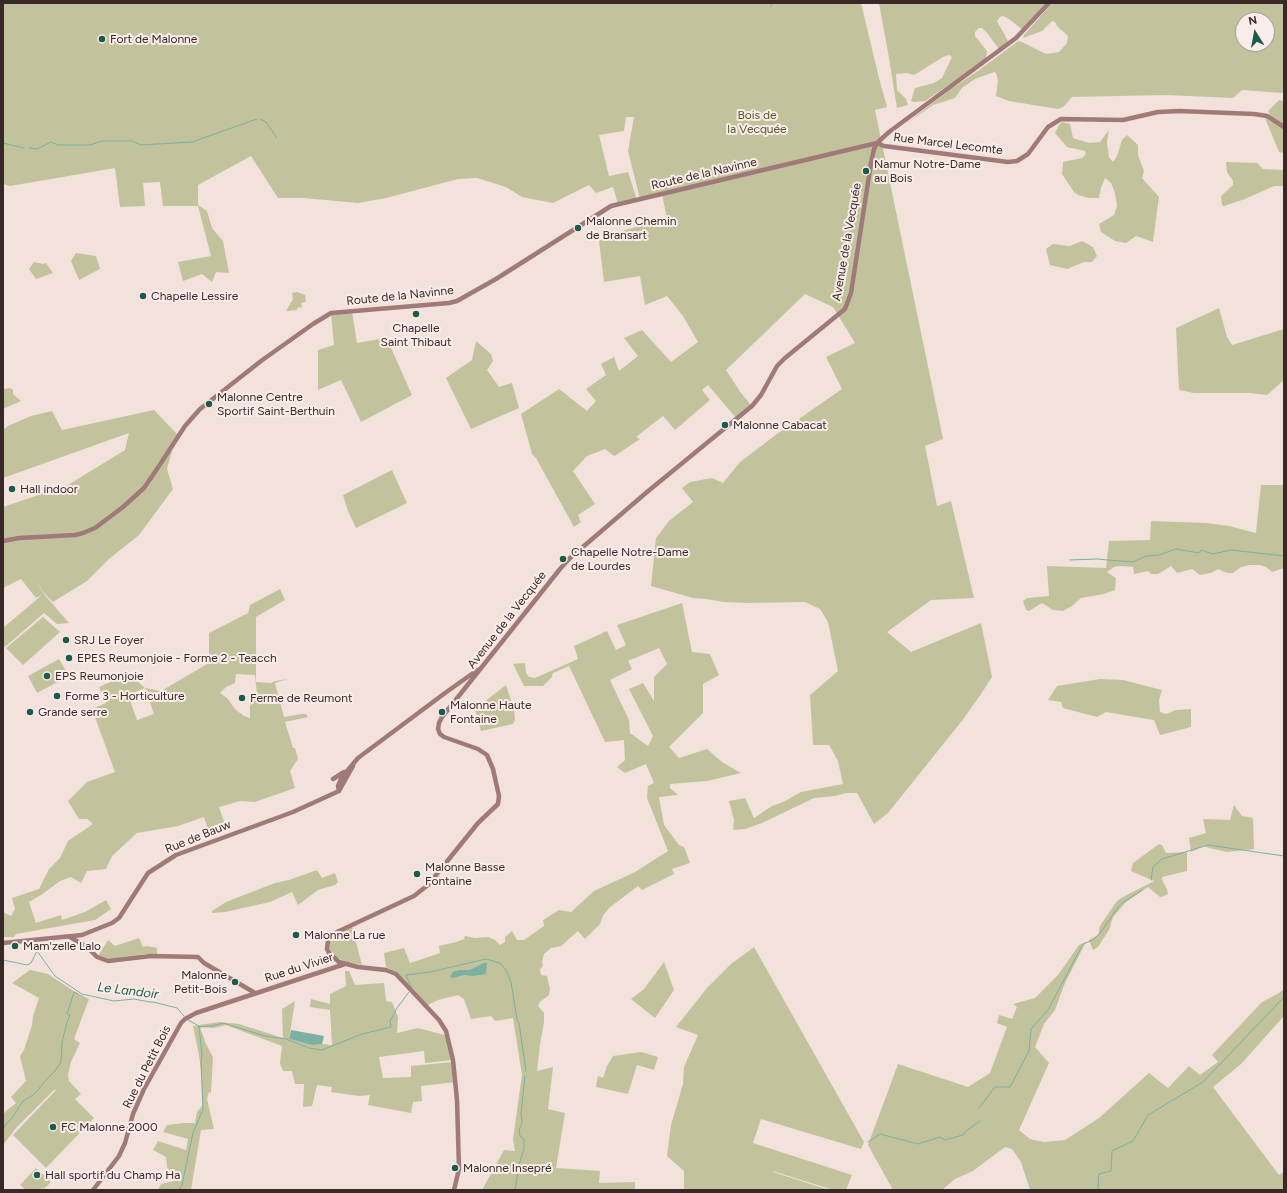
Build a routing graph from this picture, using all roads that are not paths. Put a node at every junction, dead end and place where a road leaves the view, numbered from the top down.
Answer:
1 (1048, 3) edge
2 (1284, 126) edge
3 (877, 143) junction
4 (3, 541) edge
5 (480, 670) junction
6 (358, 758) junction
7 (347, 770) junction
8 (333, 779) dead end
9 (339, 791) junction
10 (82, 938) junction
11 (3, 943) edge
12 (345, 964) junction
13 (255, 993) junction
14 (93, 1190) edge
15 (454, 1190) edge

1 - 3 street
2 - 3 street, Rue Marcel Lecomte
3 - 4 street, Route de la Navinne
3 - 5 street, Avenue de la Vecquée
5 - 6 street
5 - 12 street, Avenue de la Vecquée
6 - 7 street
6 - 9 street
7 - 8 street
7 - 9 street
9 - 10 street, Rue de Bauw
10 - 11 street
10 - 13 street, Rue du Vivier
12 - 13 street, Rue du Vivier
12 - 15 street, Avenue de la Vecquée
13 - 14 street, Rue du Petit Bois

